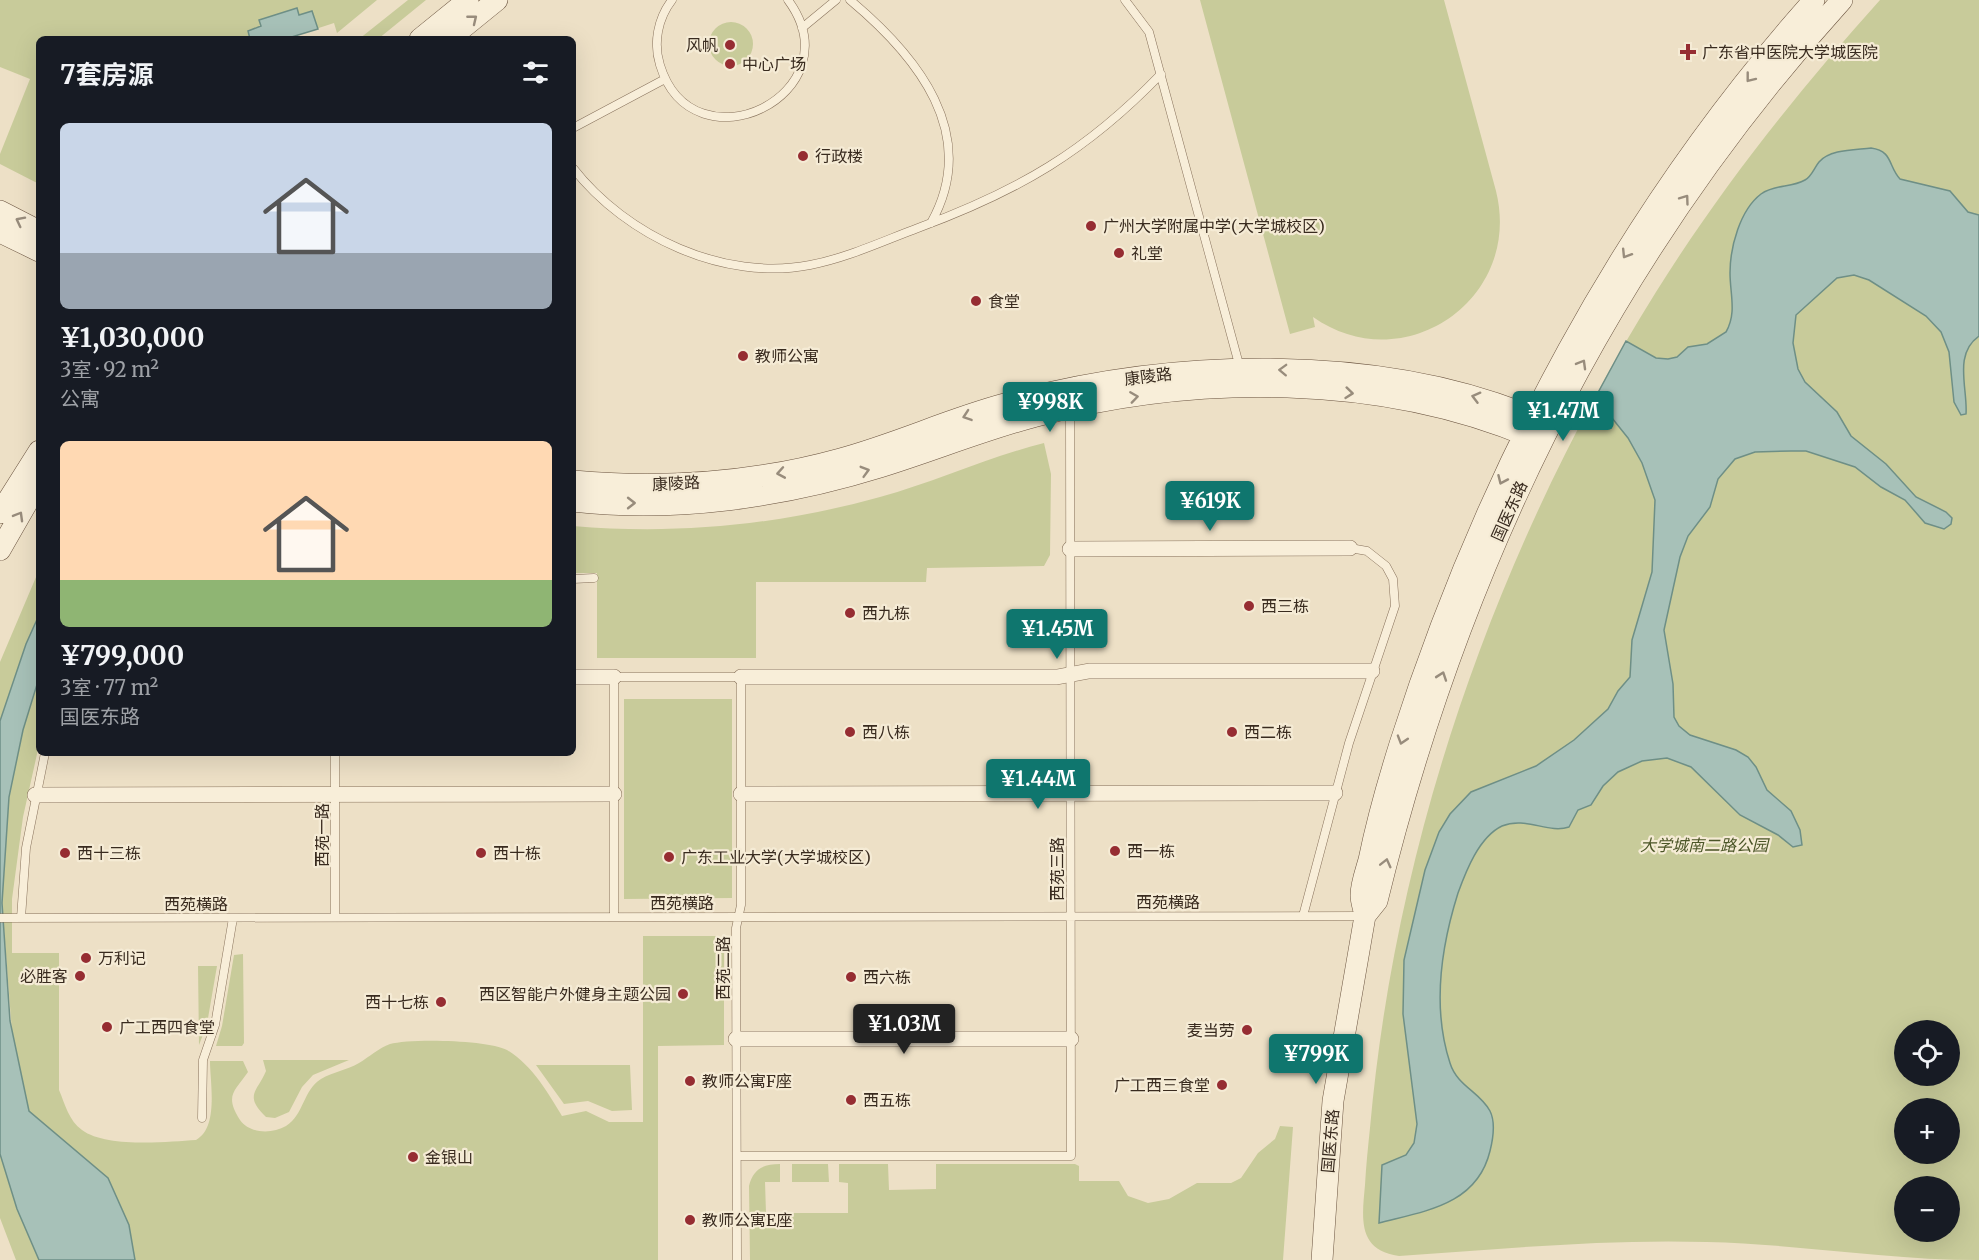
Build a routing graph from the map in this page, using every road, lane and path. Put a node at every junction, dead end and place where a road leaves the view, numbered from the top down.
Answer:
1 (468, 0) edge
2 (497, 0) edge
3 (672, 0) edge
4 (788, 0) edge
5 (836, 0) edge
6 (850, 0) edge
7 (1125, 0) edge
8 (1814, 0) edge
9 (1842, 0) edge
10 (802, 28) junction
11 (424, 36) edge
12 (453, 36) edge
13 (1161, 74) junction
14 (665, 79) junction
15 (576, 126) edge
16 (576, 171) edge
17 (0, 211) edge
18 (931, 223) junction
19 (36, 229) edge
20 (0, 232) edge
21 (36, 250) edge
22 (1241, 369) junction
23 (1070, 408) junction
24 (1537, 429) junction
25 (36, 456) edge
26 (576, 481) edge
27 (36, 487) edge
28 (576, 501) edge
29 (0, 513) edge
30 (1350, 548) joint
31 (1070, 549) junction
32 (0, 550) edge
33 (594, 578) dead end
34 (576, 579) edge
35 (1372, 671) junction
36 (1070, 674) junction
37 (576, 677) edge
38 (614, 677) junction
39 (741, 677) junction
40 (44, 756) edge
41 (335, 756) edge
42 (1335, 793) junction
43 (614, 794) junction
44 (741, 794) junction
45 (1071, 794) junction
46 (35, 795) junction
47 (335, 795) junction
48 (1071, 916) junction
49 (1303, 916) junction
50 (1365, 916) junction
51 (335, 917) junction
52 (614, 917) junction
53 (739, 917) junction
54 (0, 918) edge
55 (16, 918) junction
56 (233, 918) junction
57 (1071, 1038) junction
58 (736, 1039) junction
59 (202, 1118) dead end
60 (737, 1156) junction
61 (737, 1260) edge
62 (1322, 1260) edge

1 - 11 main road
12 -> 2 main road
3 - 14 lane
4 - 10 lane
5 - 10 lane
6 - 18 lane
7 - 13 lane
8 -> 24 main road, 国医东路
24 -> 9 main road, 国医东路
10 - 14 lane
13 - 18 lane
13 - 22 lane
14 - 15 lane
16 - 18 lane
19 -> 17 main road
20 - 21 main road
24 -> 22 main road, 康陵路
22 -> 26 main road, 康陵路
23 -> 24 main road, 康陵路
28 -> 23 main road, 康陵路
23 - 31 lane, 西苑三路
24 - 50 main road, 国医东路
25 - 29 main road
32 -> 27 main road
30 - 31 street
30 - 35 lane
31 - 36 lane, 西苑三路
33 - 34 lane
35 - 36 street
35 - 42 lane
36 - 39 street
36 - 45 lane, 西苑三路
37 - 38 street
38 - 39 lane
38 - 43 lane
39 - 44 lane, 西苑二路
40 - 46 lane
41 - 47 lane, 西苑一路
42 - 45 street
42 - 49 lane
43 - 47 street
43 - 52 lane
44 - 45 street
44 - 53 lane, 西苑二路
45 - 48 lane, 西苑三路
46 - 47 street
46 - 55 lane
47 - 51 lane, 西苑一路
48 - 49 lane, 西苑横路
48 - 53 lane, 西苑横路
48 - 57 lane, 西苑三路
49 - 50 lane, 西苑横路
50 - 62 main road, 国医东路
51 - 52 lane, 西苑横路
51 - 56 lane, 西苑横路
52 - 53 lane, 西苑横路
53 - 58 lane, 西苑二路
54 - 55 lane, 西苑横路
55 - 56 lane, 西苑横路
56 - 59 lane
57 - 58 street
57 - 60 lane, 西苑三路
58 - 60 lane, 西苑二路
60 - 61 lane, 西苑二路

